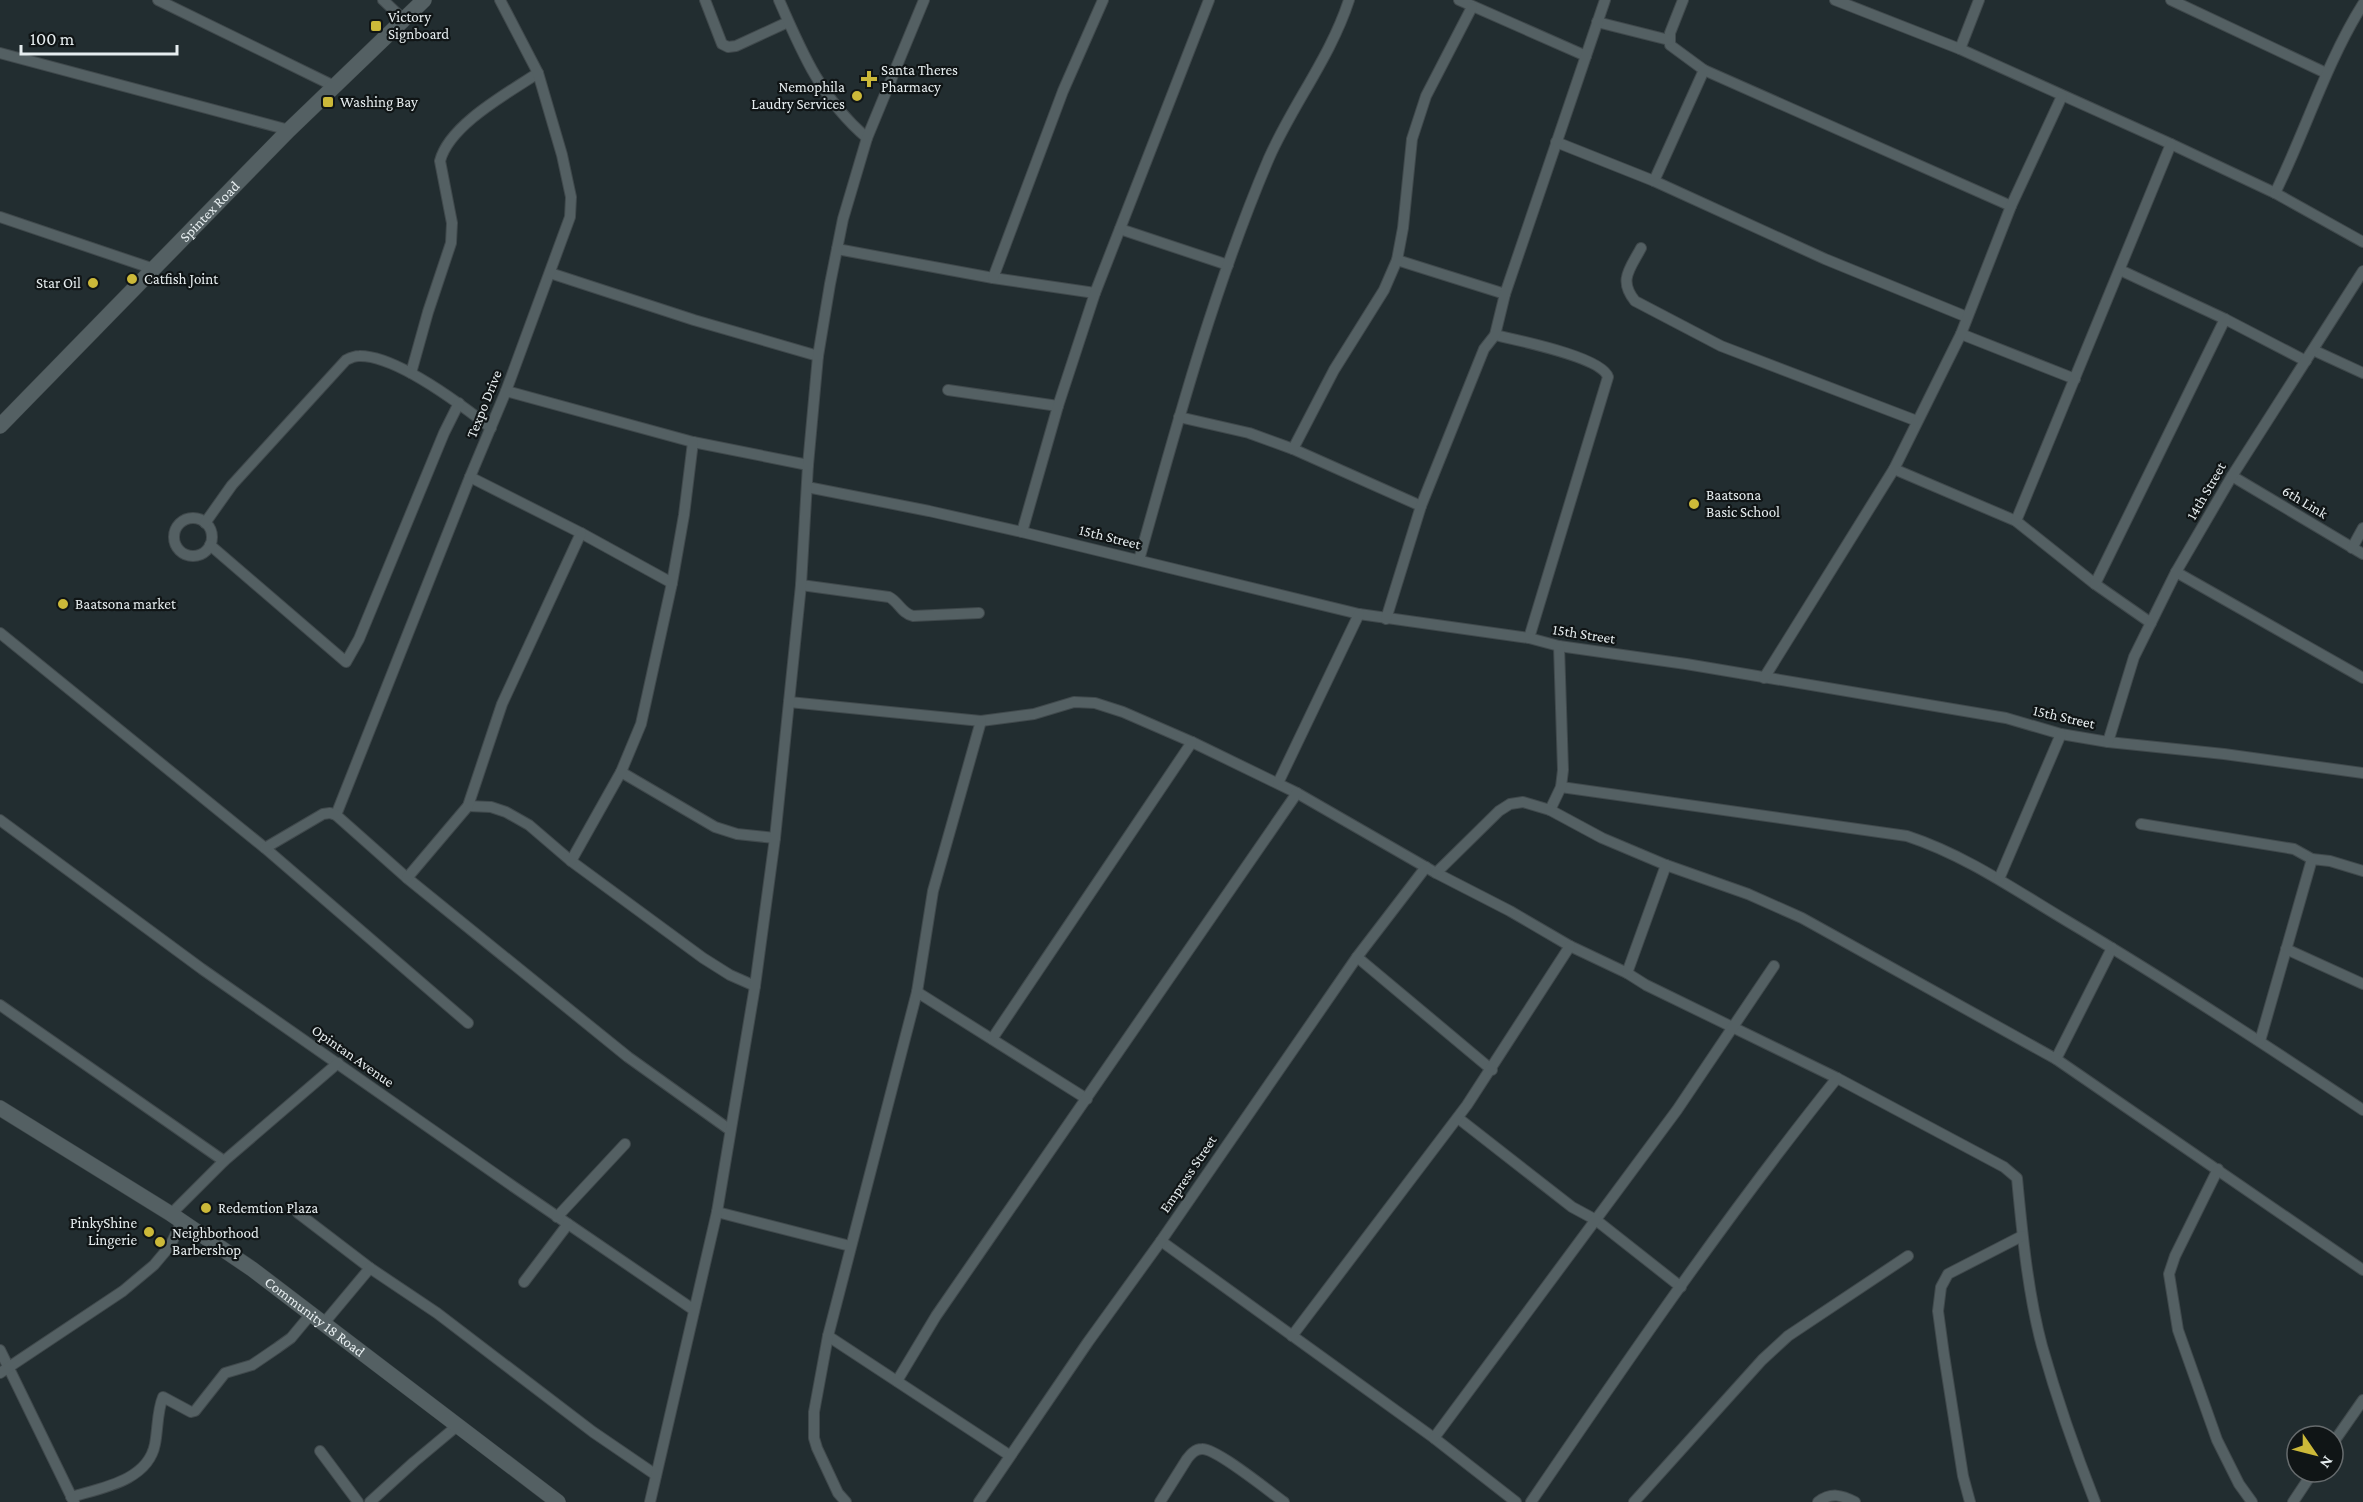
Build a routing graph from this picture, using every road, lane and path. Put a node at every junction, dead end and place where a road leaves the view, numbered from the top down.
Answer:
1 (158, 0) edge
2 (383, 0) edge
3 (424, 0) edge
4 (500, 0) edge
5 (705, 0) edge
6 (778, 0) edge
7 (924, 0) edge
8 (1103, 0) edge
9 (1209, 0) edge
10 (1349, 0) edge
11 (1459, 0) edge
12 (1605, 0) edge
13 (1683, 0) edge
14 (1834, 0) edge
15 (1979, 0) edge
16 (2171, 0) edge
17 (2363, 4) edge
18 (1472, 7) junction
19 (403, 19) junction
20 (788, 22) junction
21 (1597, 22) junction
22 (1669, 40) junction
23 (1959, 49) junction
24 (0, 53) edge
25 (1586, 56) junction
26 (1704, 70) junction
27 (2326, 73) junction
28 (538, 74) junction
29 (334, 86) junction
30 (2062, 96) junction
31 (289, 130) junction
32 (867, 138) junction
33 (1556, 142) junction
34 (2171, 144) junction
35 (1654, 182) junction
36 (2275, 193) junction
37 (2011, 206) junction
38 (0, 217) edge
39 (1120, 229) junction
40 (2363, 242) edge
41 (1641, 248) dead end
42 (837, 249) junction
43 (1397, 260) junction
44 (1228, 266) junction
45 (154, 269) junction
46 (2120, 270) junction
47 (2363, 271) edge
48 (550, 273) junction
49 (993, 278) junction
50 (1095, 293) junction
51 (1505, 294) junction
52 (1967, 317) junction
53 (2225, 319) junction
54 (1961, 334) junction
55 (1495, 335) junction
56 (2313, 350) junction
57 (818, 356) junction
58 (2306, 361) junction
59 (411, 373) junction
60 (2363, 373) edge
61 (2075, 379) junction
62 (948, 390) dead end
63 (506, 391) junction
64 (459, 402) junction
65 (1058, 406) junction
66 (1179, 417) junction
67 (1917, 421) junction
68 (0, 426) edge
69 (491, 428) junction
70 (693, 442) junction
71 (1293, 449) junction
72 (808, 465) junction
73 (1894, 469) junction
74 (2232, 476) junction
75 (470, 477) junction
76 (807, 488) junction
77 (1421, 506) junction
78 (2016, 521) junction
79 (205, 523) junction
80 (2363, 528) edge
81 (1022, 532) junction
82 (581, 533) junction
83 (210, 545) junction
84 (2352, 548) junction
85 (2363, 554) edge
86 (1139, 560) junction
87 (2176, 572) junction
88 (672, 583) junction
89 (2095, 584) junction
90 (801, 585) junction
91 (979, 613) dead end
92 (1359, 614) junction
93 (1386, 619) junction
94 (2151, 623) junction
95 (0, 633) edge
96 (1529, 638) junction
97 (1559, 646) junction
98 (1764, 678) junction
99 (2363, 678) edge
100 (789, 702) junction
101 (981, 721) junction
102 (2061, 734) junction
103 (1192, 742) junction
104 (2108, 742) junction
105 (621, 772) junction
106 (2363, 773) edge
107 (1278, 783) junction
108 (1561, 788) junction
109 (1297, 793) junction
110 (468, 806) junction
111 (1550, 810) junction
112 (336, 815) junction
113 (0, 820) edge
114 (2141, 824) dead end
115 (775, 838) junction
116 (265, 848) junction
117 (2312, 859) junction
118 (571, 861) junction
119 (1666, 865) junction
120 (1426, 867) junction
121 (2363, 871) edge
122 (1436, 873) junction
123 (408, 878) junction
124 (1999, 879) junction
125 (1570, 946) junction
126 (2112, 948) junction
127 (2286, 949) junction
128 (1357, 957) junction
129 (1774, 966) dead end
130 (1627, 973) junction
131 (2363, 984) edge
132 (755, 986) junction
133 (917, 992) junction
134 (0, 1005) edge
135 (468, 1023) dead end
136 (1733, 1027) junction
137 (992, 1039) junction
138 (2260, 1041) junction
139 (2056, 1059) junction
140 (338, 1063) junction
141 (1492, 1070) junction
142 (1837, 1078) junction
143 (1086, 1100) junction
144 (0, 1108) edge
145 (2363, 1110) edge
146 (1458, 1118) junction
147 (730, 1130) junction
148 (625, 1144) dead end
149 (224, 1161) junction
150 (2218, 1169) junction
151 (717, 1212) junction
152 (298, 1213) dead end
153 (177, 1217) junction
154 (557, 1217) junction
155 (1596, 1220) junction
156 (568, 1224) junction
157 (2022, 1236) junction
158 (1161, 1241) junction
159 (850, 1246) junction
160 (1908, 1256) dead end
161 (370, 1268) junction
162 (2363, 1270) edge
163 (524, 1282) dead end
164 (1681, 1287) junction
165 (694, 1310) junction
166 (317, 1319) junction
167 (828, 1336) junction
168 (1292, 1336) junction
169 (0, 1350) edge
170 (5, 1370) edge
171 (897, 1381) junction
172 (2363, 1400) edge
173 (457, 1426) junction
174 (2345, 1426) edge
175 (1434, 1438) junction
176 (320, 1452) dead end
177 (1009, 1455) junction
178 (656, 1475) junction
179 (2305, 1484) edge
180 (73, 1500) edge
181 (358, 1502) edge
182 (370, 1502) edge
183 (558, 1502) edge
184 (650, 1502) edge
185 (846, 1502) edge
186 (979, 1502) edge
187 (1160, 1502) edge
188 (1284, 1502) edge
189 (1516, 1502) edge
190 (1531, 1502) edge
191 (1634, 1502) edge
192 (1818, 1502) edge
193 (1855, 1502) edge
194 (1970, 1502) edge
195 (2095, 1502) edge
196 (2252, 1502) edge
197 (2293, 1502) edge

1 - 29 street
2 - 19 street
3 - 19 main road, Spintex Road
4 - 28 street, Texpo Drive
5 - 20 street
6 - 20 street
7 - 32 street
8 - 49 street
9 - 39 street
10 - 44 street
11 - 18 street
12 - 21 street
13 - 22 street
14 - 23 street
15 - 23 street
16 - 27 street
17 - 27 street
18 - 25 street
18 - 43 street
19 - 29 main road, Spintex Road
20 - 32 street
21 - 22 street
21 - 25 street
22 - 26 street
23 - 30 street
24 - 31 street
25 - 33 street
26 - 35 street
26 - 37 street
27 - 36 street
28 - 48 street, Texpo Drive
28 - 59 street
29 - 31 main road, Spintex Road
30 - 34 street
30 - 37 street
31 - 45 main road, Spintex Road
32 - 42 street
33 - 35 street
33 - 51 street
34 - 36 street
34 - 46 street
35 - 52 street
36 - 40 street
37 - 52 street
38 - 45 street
39 - 44 street
39 - 50 street
41 - 67 street
42 - 49 street
42 - 57 street
43 - 51 street
43 - 71 street
44 - 66 street
45 - 68 main road, Spintex Road
46 - 53 street
46 - 61 street
47 - 56 street, 14th Street
48 - 57 street
48 - 63 street, Texpo Drive
49 - 50 street
50 - 65 street
51 - 55 street
52 - 54 street
53 - 58 street
53 - 89 street
54 - 61 street
54 - 67 street
55 - 77 street
55 - 96 street
56 - 58 street, 14th Street
56 - 60 street
57 - 72 street
58 - 74 street, 14th Street
59 - 64 street
59 - 79 street
61 - 78 street
62 - 65 street
63 - 69 street, Texpo Drive
63 - 70 street
64 - 69 street
64 - 83 street
65 - 81 street
66 - 71 street
66 - 86 street
67 - 73 street
69 - 75 street, Texpo Drive
70 - 72 street
70 - 88 street
71 - 77 street
72 - 76 street
73 - 78 street
73 - 98 street
74 - 84 street, 6th Link
74 - 87 street, 14th Street
75 - 82 street
75 - 112 street, Texpo Drive
76 - 81 street, 15th Street
76 - 90 street
77 - 93 street
78 - 89 street
79 - 83 street
79 - 83 street
80 - 84 street
81 - 86 street, 15th Street
82 - 88 street
82 - 110 street
84 - 85 street, 6th Link
86 - 92 street, 15th Street
87 - 94 street, 14th Street
87 - 99 street
88 - 105 street
89 - 94 street
90 - 91 street
90 - 100 street
92 - 93 street, 15th Street
92 - 107 street
93 - 96 street, 15th Street
94 - 104 street, 14th Street
95 - 116 street
96 - 97 street, 15th Street
97 - 98 street, 15th Street
97 - 108 street
98 - 102 street, 15th Street
100 - 101 street
100 - 115 street
101 - 103 street
101 - 133 street
102 - 104 street, 15th Street
102 - 124 street
103 - 107 street
103 - 137 street
104 - 106 street, 15th Street
105 - 115 street
105 - 118 street
107 - 109 street
108 - 111 street
108 - 124 street
109 - 120 street
109 - 143 street
110 - 118 street
110 - 123 street
111 - 119 street
111 - 122 street
112 - 116 street
112 - 123 street
113 - 140 street, Opintan Avenue
114 - 117 street
115 - 132 street
116 - 135 street
117 - 121 street
117 - 127 street
118 - 132 street
119 - 130 street
119 - 139 street
120 - 122 street
120 - 128 street, Empress Street
122 - 125 street
123 - 147 street
124 - 126 street
125 - 130 street
125 - 141 street
126 - 138 street
126 - 139 street
127 - 131 street
127 - 138 street
128 - 141 street
128 - 158 street, Empress Street
129 - 136 street
130 - 136 street
132 - 147 street
133 - 137 street
133 - 159 street
134 - 149 street
136 - 142 street
136 - 155 street
137 - 143 street
138 - 145 street
139 - 150 street
140 - 149 street
140 - 154 street, Opintan Avenue
141 - 146 street
142 - 157 street
142 - 164 street
143 - 171 street
144 - 153 main road, Community 18 Road
146 - 155 street
146 - 168 street
147 - 151 street
148 - 154 street
149 - 153 street
150 - 162 street
150 - 196 street
151 - 159 street
151 - 165 street
152 - 161 street
153 - 166 main road, Community 18 Road
153 - 170 street
154 - 156 street, Opintan Avenue
155 - 164 street
155 - 175 street
156 - 163 street
156 - 165 street, Opintan Avenue
157 - 194 street
157 - 195 street
158 - 168 street
158 - 177 street, Empress Street
159 - 167 street
160 - 191 street
161 - 166 street
161 - 178 street
164 - 190 street
165 - 178 street
166 - 173 main road, Community 18 Road
166 - 180 street
167 - 171 street
167 - 185 street
168 - 175 street
169 - 170 street
170 - 180 street
171 - 177 street
172 - 174 street
173 - 182 street
173 - 183 main road, Community 18 Road
175 - 189 street
176 - 181 street
177 - 186 street, Empress Street
178 - 184 street
179 - 197 street
187 - 188 street
192 - 193 street

